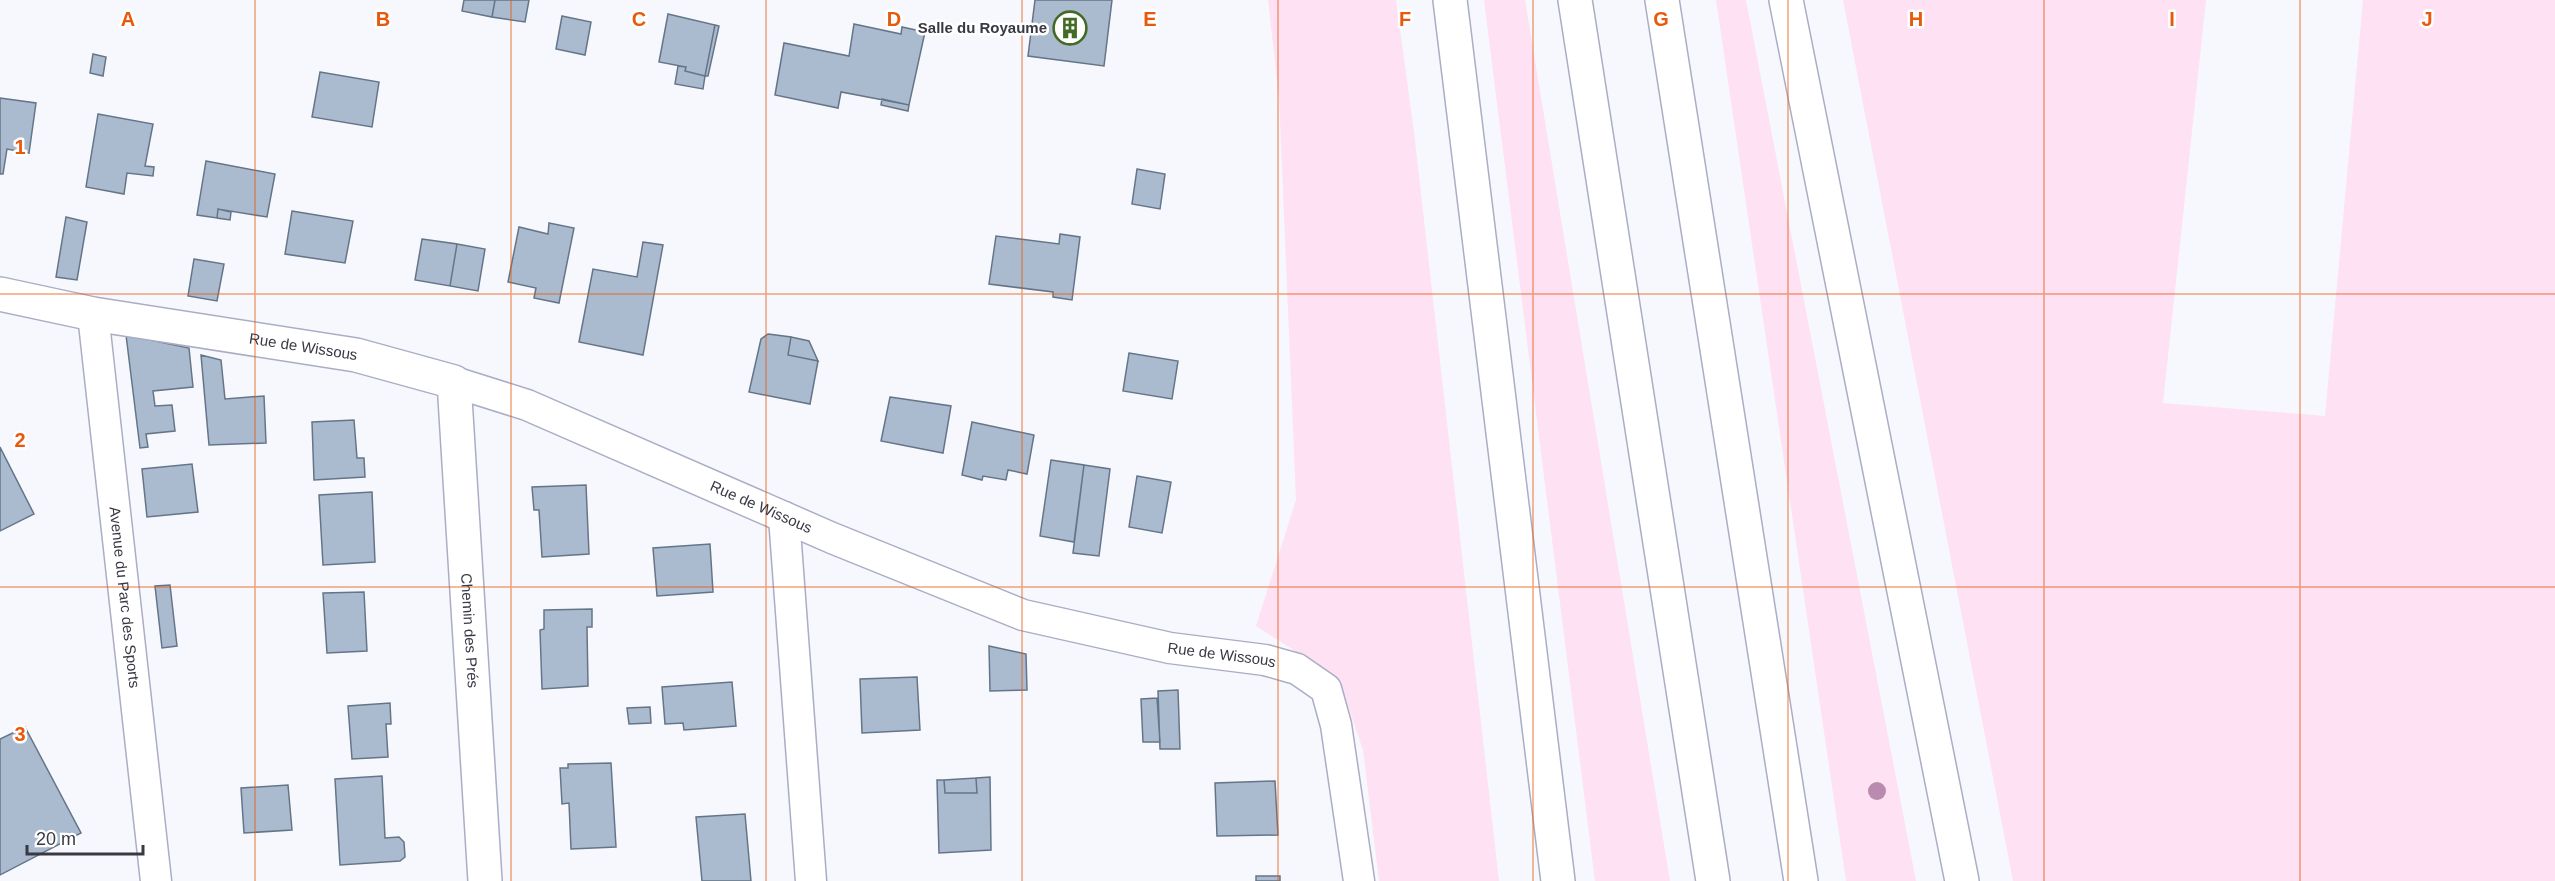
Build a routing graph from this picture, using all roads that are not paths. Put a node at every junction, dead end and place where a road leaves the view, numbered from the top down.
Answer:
1 (1450, 0) edge
2 (1575, 0) edge
3 (1662, 0) edge
4 (1786, 0) edge
5 (0, 294) edge
6 (93, 314) junction
7 (454, 382) junction
8 (784, 517) junction
9 (156, 881) edge
10 (485, 881) edge
11 (811, 881) edge
12 (1359, 881) edge
13 (1558, 881) edge
14 (1713, 881) edge
15 (1801, 881) edge
16 (1962, 881) edge

1 - 13 main road
2 - 14 main road
3 - 15 main road
4 - 16 main road
5 - 6 main road, Rue de Wissous
6 - 7 main road, Rue de Wissous
6 - 9 street, Avenue du Parc des Sports
7 - 8 street, Rue de Wissous
7 - 10 main road, Chemin des Prés
8 - 11 street
8 - 12 street, Rue de Wissous

